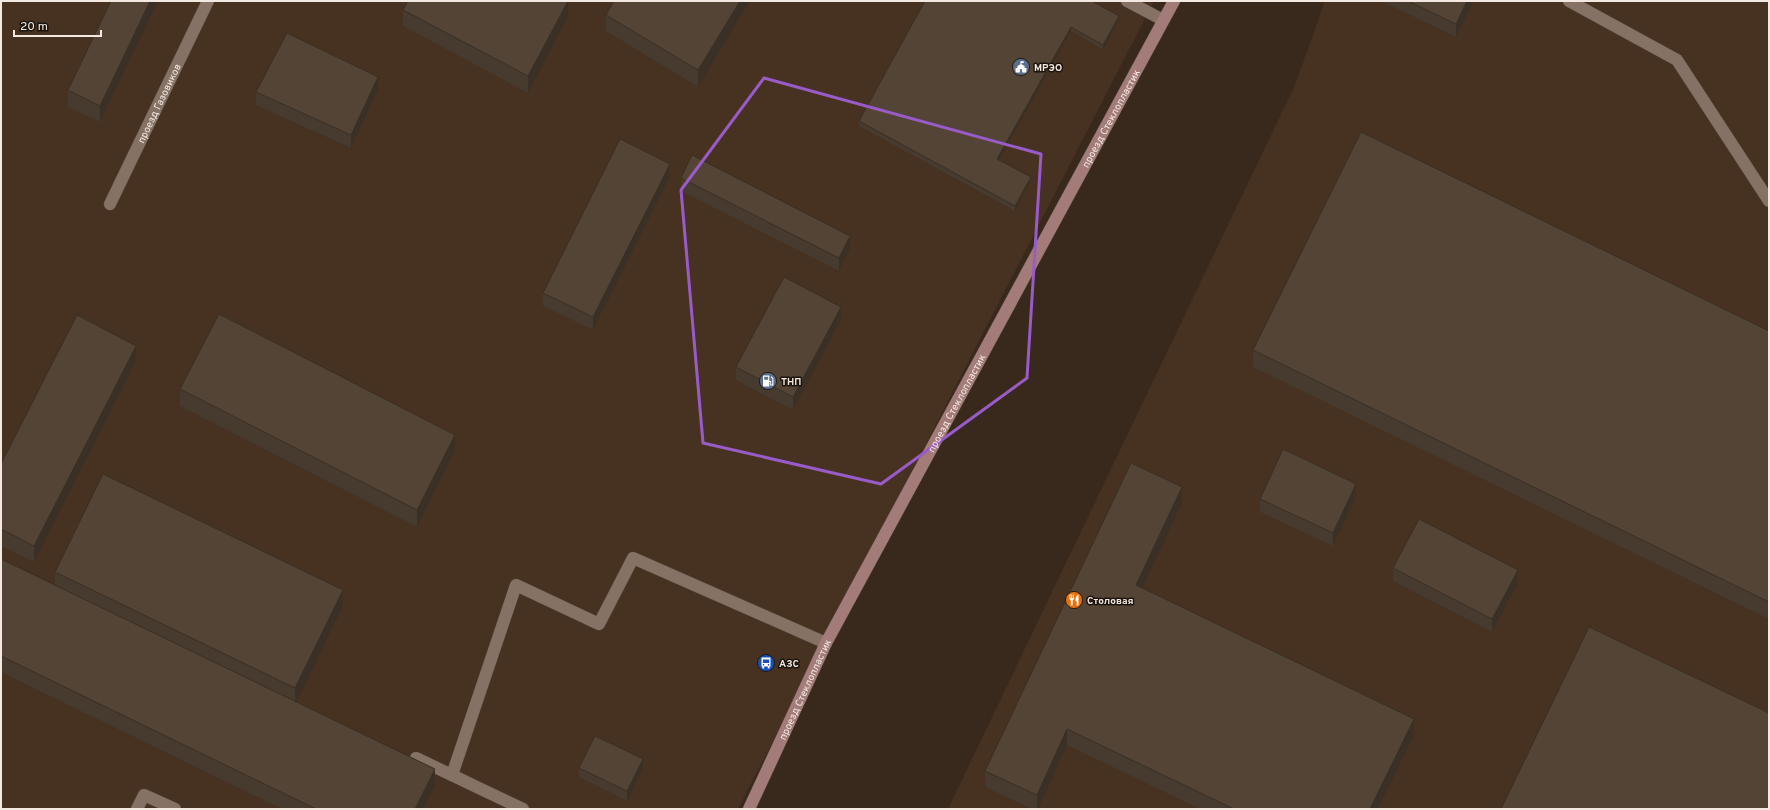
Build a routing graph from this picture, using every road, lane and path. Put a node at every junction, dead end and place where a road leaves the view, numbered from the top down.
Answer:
1 (208, 1) edge
2 (1127, 1) edge
3 (1174, 1) edge
4 (1569, 1) edge
5 (1163, 20) junction
6 (1769, 201) edge
7 (110, 204) dead end
8 (826, 643) junction
9 (416, 758) edge
10 (452, 775) junction
11 (137, 809) edge
12 (175, 809) edge
13 (523, 809) edge
14 (749, 809) edge

1 - 7 street, проезд Газовиков
2 - 5 street
3 - 5 street, проезд Стеклопластик
4 - 6 street
5 - 8 street, проезд Стеклопластик
8 - 10 street
8 - 14 street, проезд Стеклопластик
9 - 10 street
10 - 13 street
11 - 12 street

